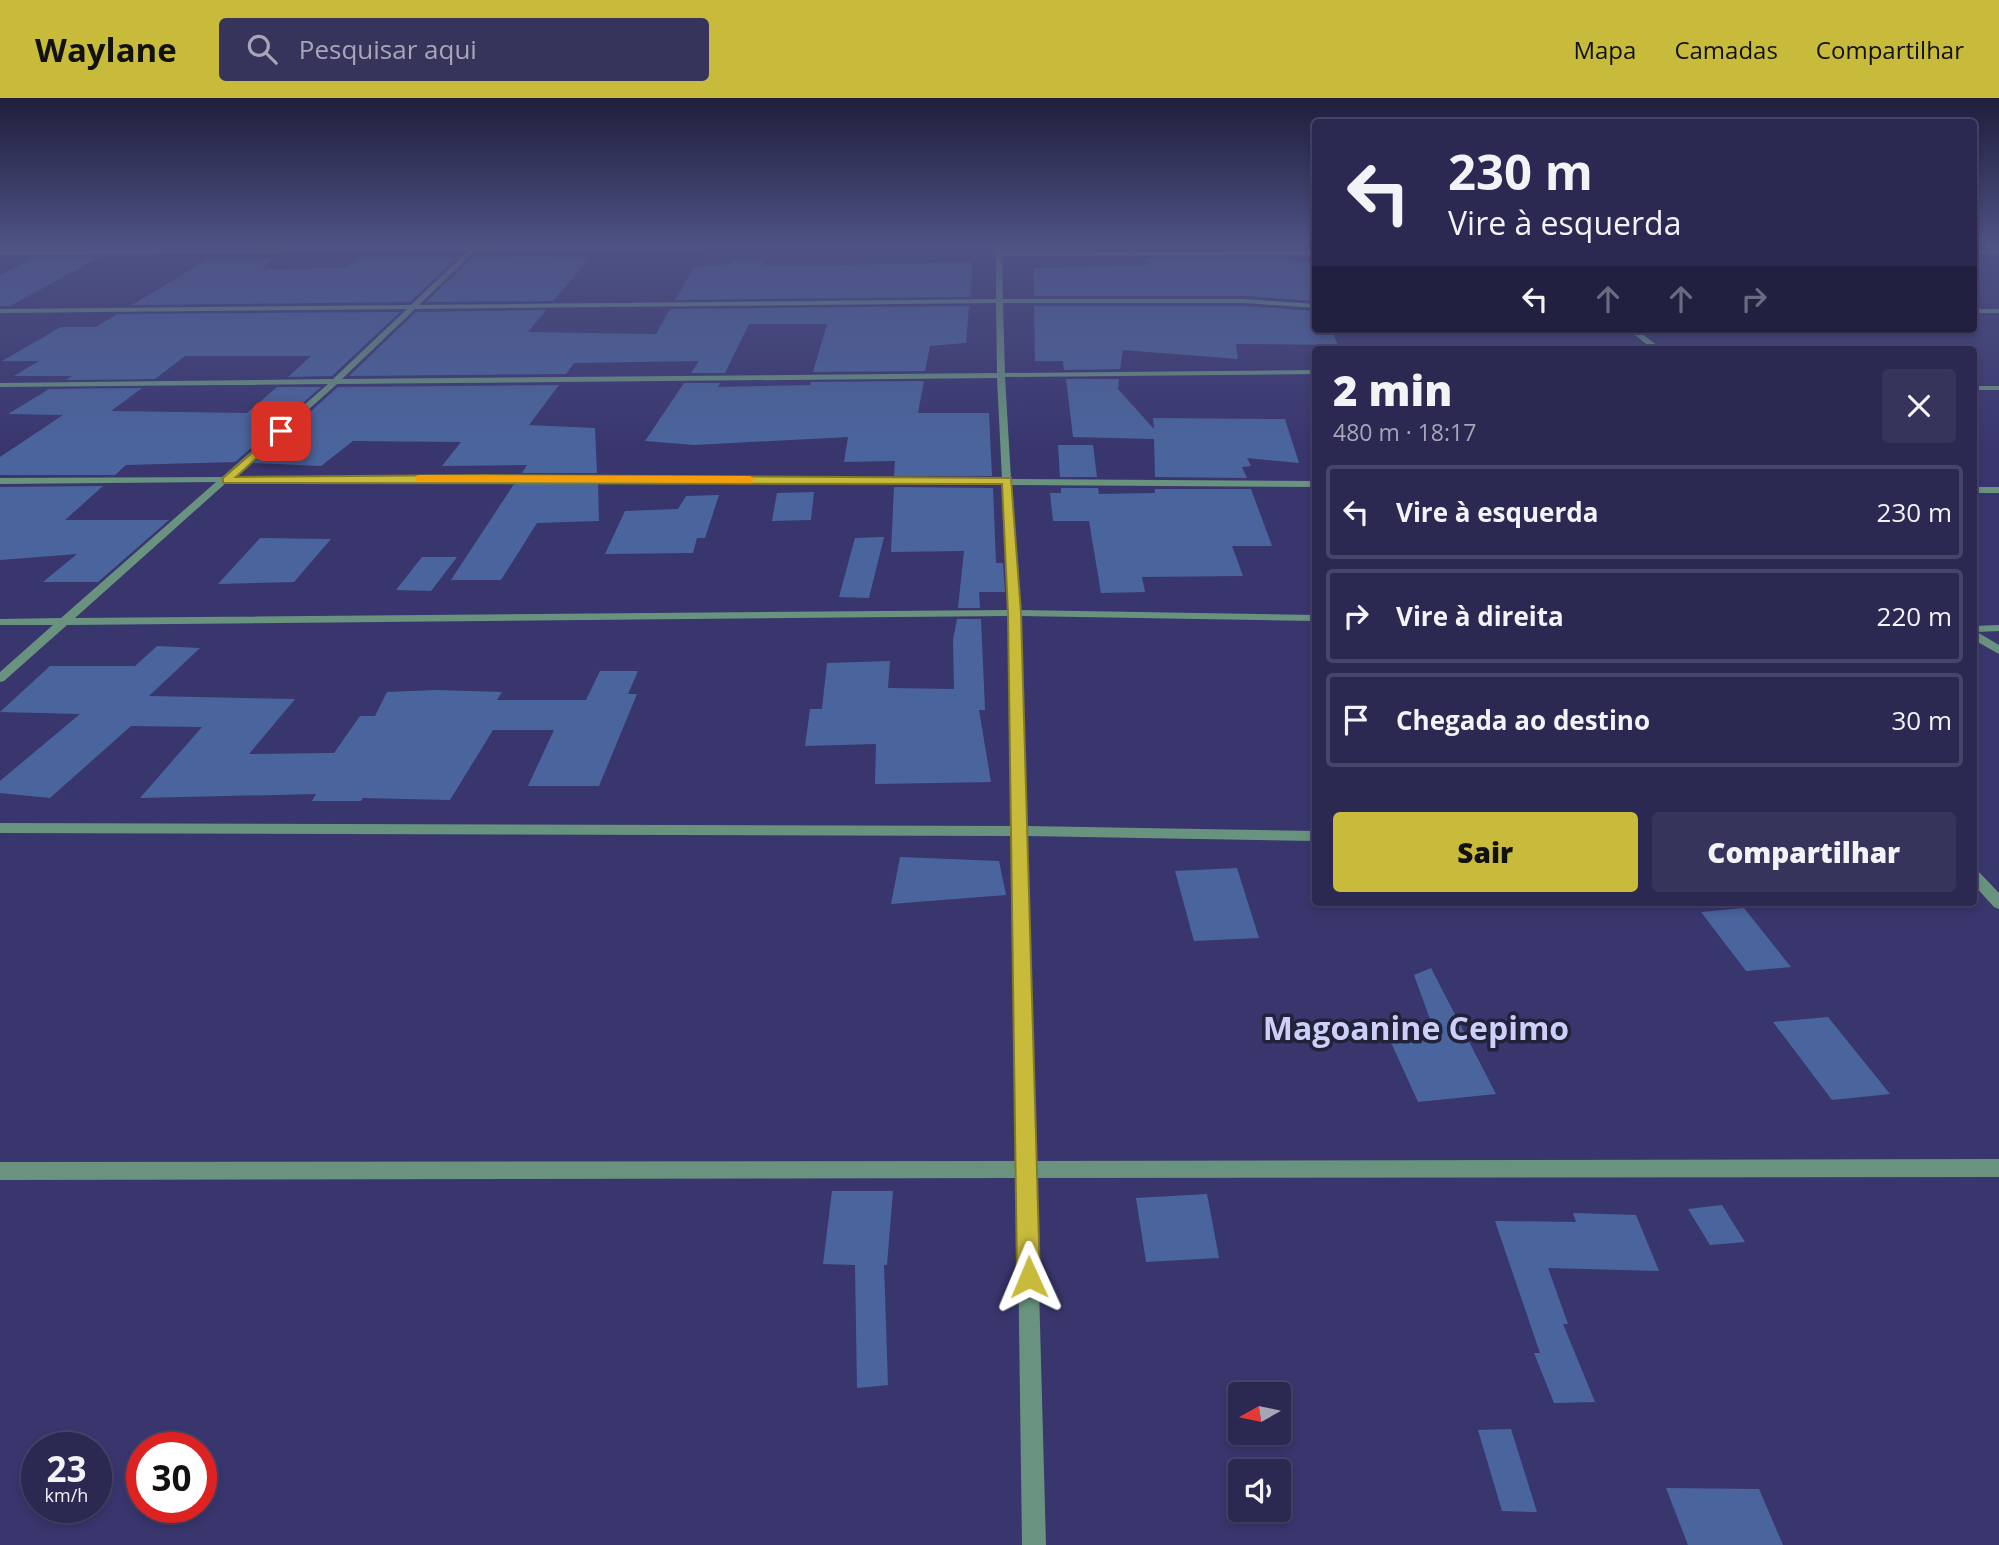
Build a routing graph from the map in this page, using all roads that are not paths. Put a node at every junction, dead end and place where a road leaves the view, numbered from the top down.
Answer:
1 (408, 312) edge
2 (1000, 312) edge
3 (1636, 333) edge
4 (1654, 346) edge
5 (1312, 372) edge
6 (1001, 373) junction
7 (335, 382) junction
8 (0, 385) edge
9 (1977, 388) edge
10 (1999, 388) edge
11 (226, 480) junction
12 (0, 481) edge
13 (1007, 481) junction
14 (1312, 484) edge
15 (1977, 490) edge
16 (1999, 490) edge
17 (1014, 613) junction
18 (1312, 618) edge
19 (0, 622) edge
20 (65, 622) junction
21 (1999, 628) edge
22 (1977, 629) edge
23 (1977, 637) edge
24 (1999, 650) edge
25 (0, 678) edge
26 (0, 828) edge
27 (1020, 831) junction
28 (1312, 836) edge
29 (1977, 879) edge
30 (1999, 903) edge
31 (1999, 1168) edge
32 (1027, 1170) junction
33 (0, 1171) edge
34 (1034, 1545) edge

1 - 7 street
2 - 6 street
3 - 4 street
5 - 6 street
6 - 7 street
6 - 13 street
7 - 8 street
7 - 11 street
9 - 10 street
11 - 12 street
11 - 13 street
11 - 20 street
13 - 14 street
13 - 17 street
15 - 16 street
17 - 18 street
17 - 20 street
17 - 27 street
19 - 20 street
20 - 25 street
21 - 22 street
23 - 24 street
26 - 27 street
27 - 28 street
27 - 32 street
29 - 30 street
31 - 32 street
32 - 33 street
32 - 34 street

